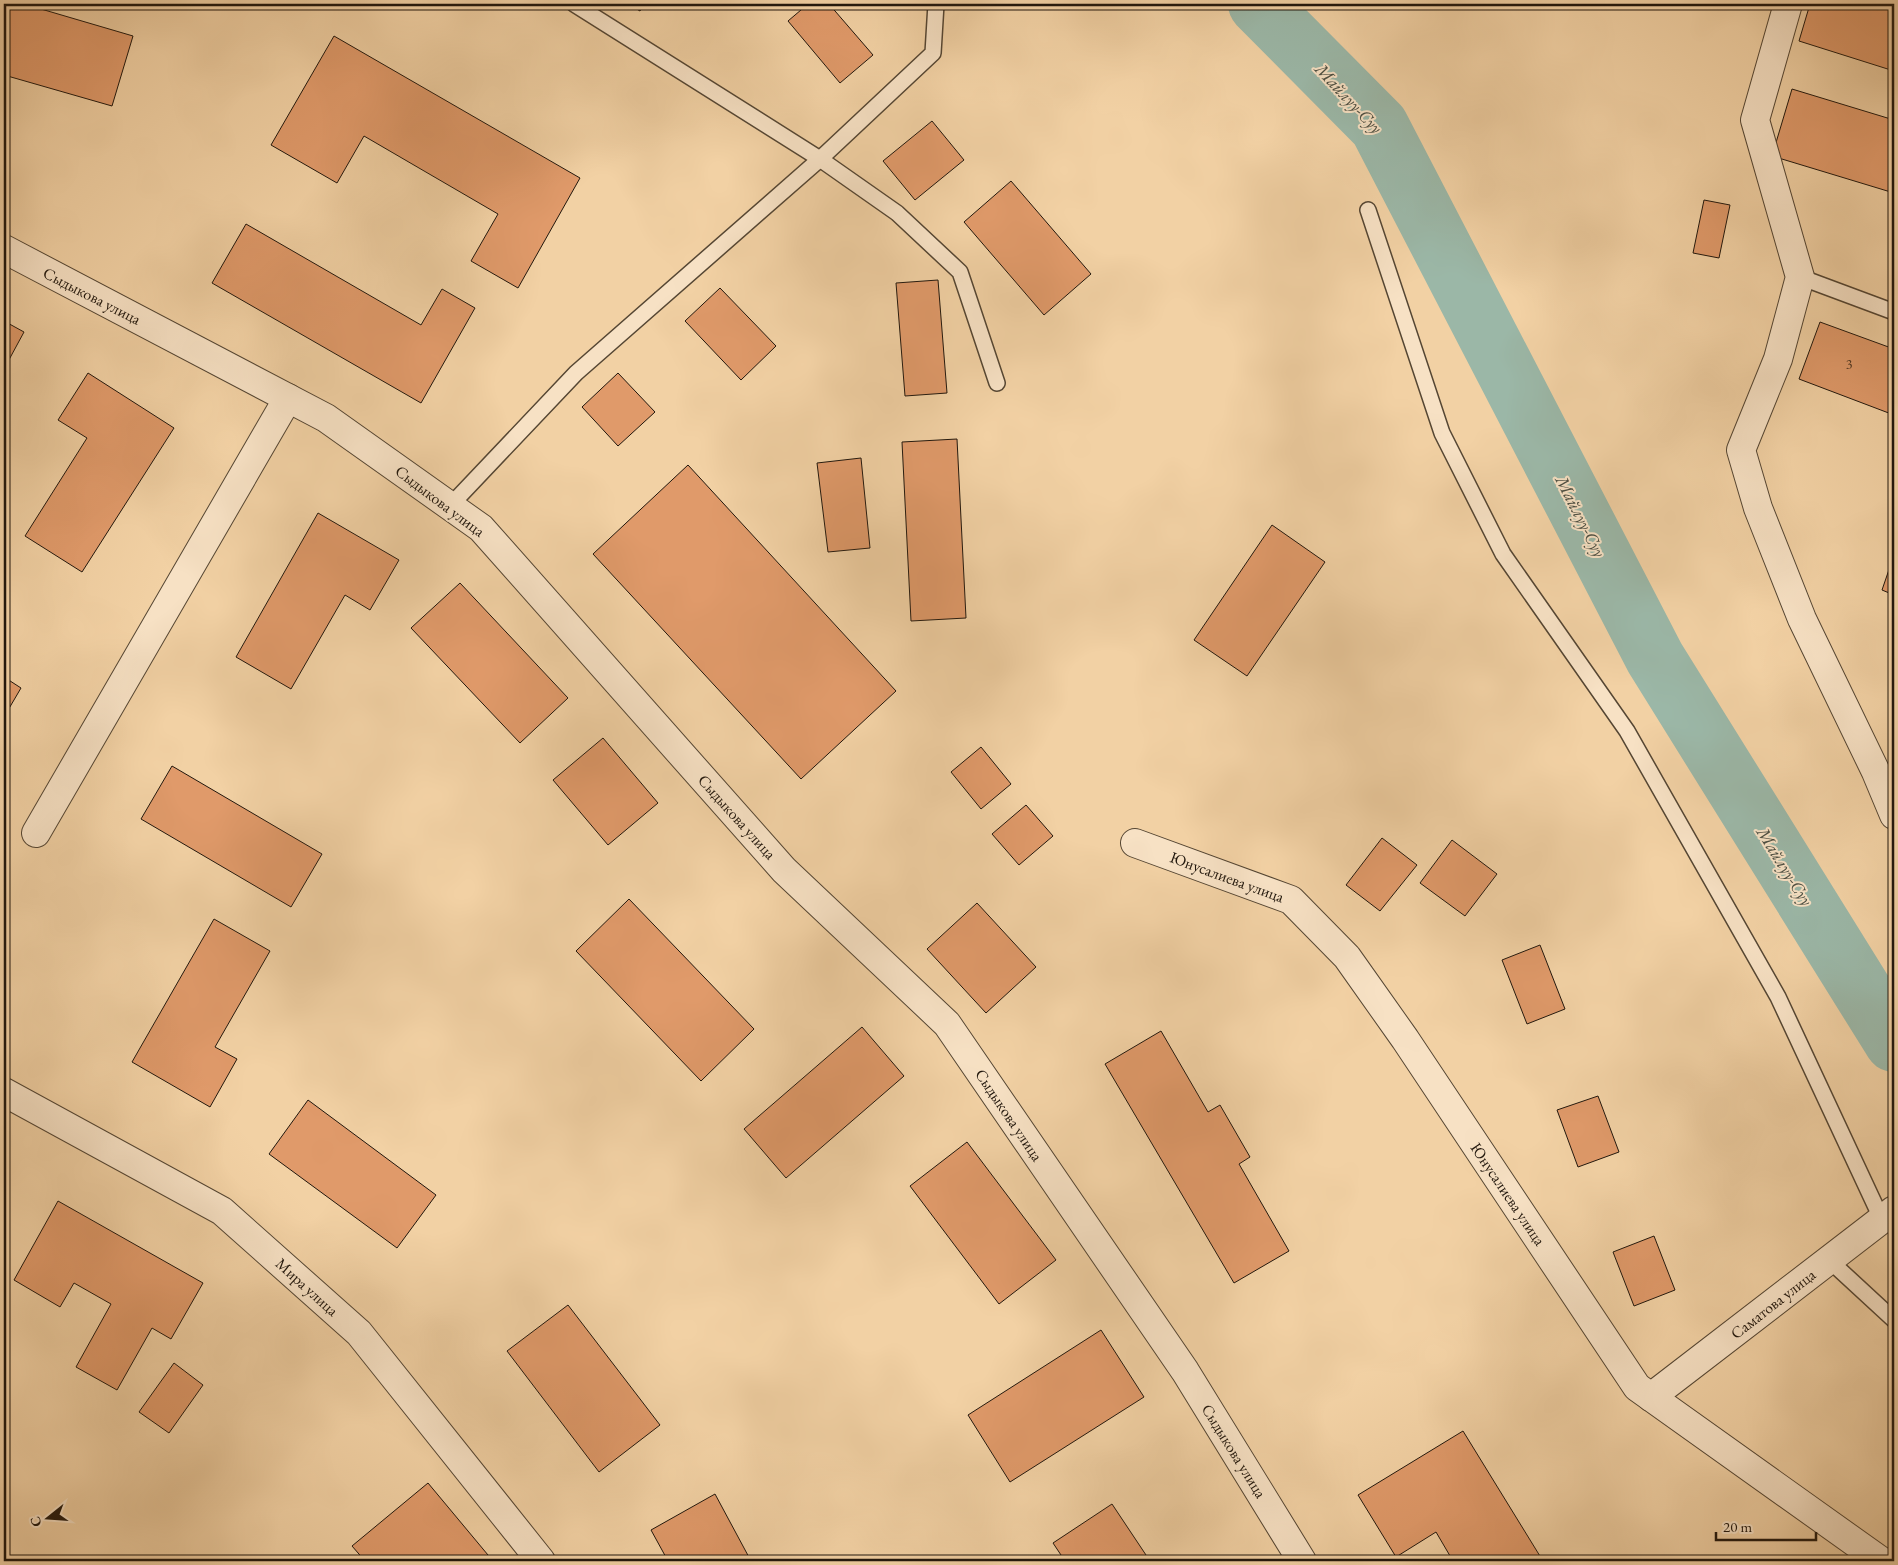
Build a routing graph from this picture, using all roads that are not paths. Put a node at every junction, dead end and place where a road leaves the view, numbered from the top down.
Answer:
1 (574, 4) edge
2 (936, 4) edge
3 (1788, 4) edge
4 (820, 159) junction
5 (1368, 210) dead end
6 (4, 249) edge
7 (1800, 277) junction
8 (1894, 312) edge
9 (997, 383) dead end
10 (288, 398) junction
11 (450, 506) junction
12 (1894, 815) edge
13 (36, 833) dead end
14 (1135, 843) dead end
15 (4, 1092) edge
16 (1888, 1215) edge
17 (1829, 1260) junction
18 (1894, 1320) edge
19 (1651, 1397) junction
20 (541, 1561) edge
21 (1302, 1561) edge
22 (1881, 1561) edge

1 - 4 lane
2 - 4 lane
3 - 7 street
4 - 9 lane
4 - 11 lane
5 - 16 lane
6 - 10 street, Сыдыкова улица
7 - 8 lane
7 - 12 street
10 - 11 street, Сыдыкова улица
10 - 13 street
11 - 21 street, Сыдыкова улица
14 - 19 street, Юнусалиева улица
15 - 20 street, Мира улица
16 - 17 street, Саматова улица
17 - 18 lane
17 - 19 street, Саматова улица
19 - 22 street, Юнусалиева улица

